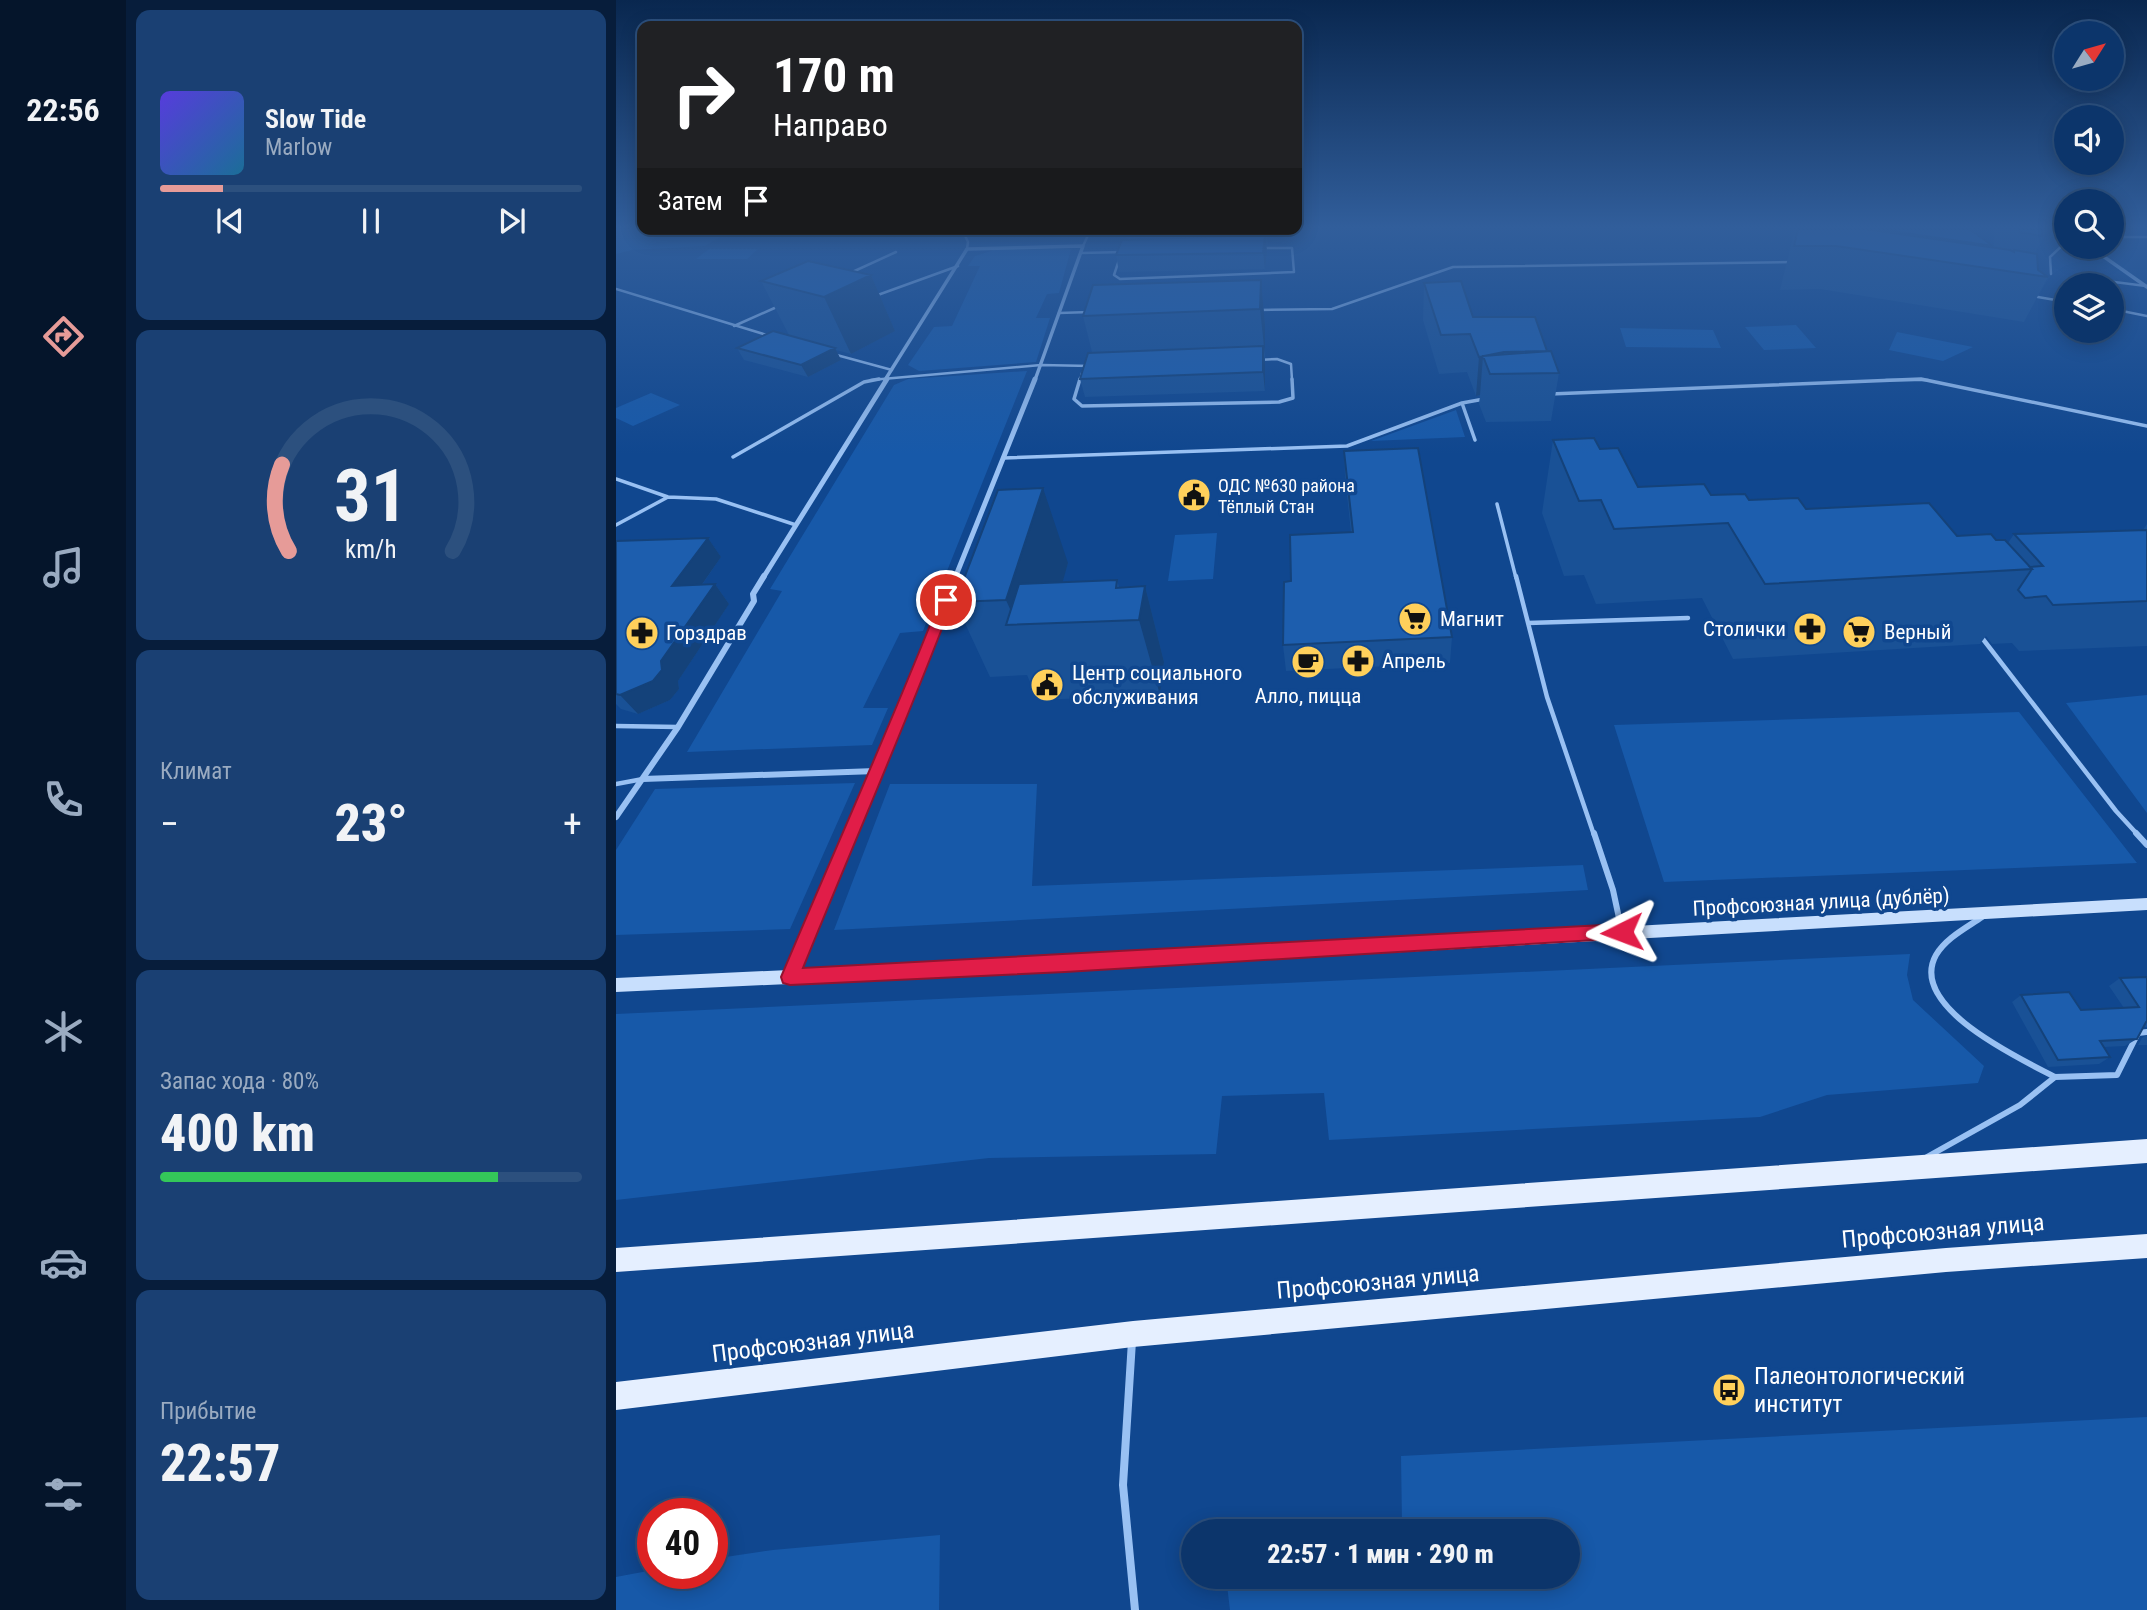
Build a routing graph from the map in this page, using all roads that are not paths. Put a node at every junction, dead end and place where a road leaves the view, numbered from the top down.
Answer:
1 (664, 304) edge
2 (934, 304) edge
3 (1062, 304) edge
4 (1346, 304) edge
5 (780, 305) edge
6 (1251, 310) edge
7 (1090, 312) edge
8 (2124, 312) edge
9 (1059, 313) junction
10 (2147, 316) edge
11 (734, 326) junction
12 (770, 336) edge
13 (831, 353) edge
14 (1249, 360) edge
15 (1041, 365) junction
16 (1098, 366) edge
17 (1084, 367) junction
18 (892, 370) junction
19 (887, 377) junction
20 (1541, 394) edge
21 (1488, 398) edge
22 (1462, 403) junction
23 (2147, 426) edge
24 (1475, 440) dead end
25 (733, 457) dead end
26 (1004, 458) junction
27 (616, 479) edge
28 (668, 497) junction
29 (1497, 504) dead end
30 (796, 524) junction
31 (616, 525) edge
32 (1688, 618) dead end
33 (1528, 623) junction
34 (1976, 631) edge
35 (616, 726) edge
36 (678, 727) junction
37 (876, 771) junction
38 (643, 779) junction
39 (616, 784) edge
40 (616, 817) edge
41 (2147, 845) edge
42 (2147, 904) edge
43 (1984, 915) junction
44 (1622, 932) junction
45 (790, 977) junction
46 (616, 985) edge
47 (2147, 1032) edge
48 (2055, 1077) junction
49 (2147, 1151) edge
50 (1905, 1169) junction
51 (2147, 1246) edge
52 (616, 1260) edge
53 (1133, 1334) junction
54 (616, 1396) edge
55 (1135, 1610) edge

1 - 11 lane
2 - 18 street
3 - 9 street
4 - 6 lane
5 - 11 lane
7 - 9 lane
8 - 10 lane
9 - 15 street
11 - 12 lane
13 - 18 lane
14 - 17 lane
15 - 17 lane
15 - 19 lane
15 - 26 street
16 - 17 lane
18 - 19 street
19 - 25 lane
19 - 30 street
20 - 23 lane
21 - 22 lane
22 - 24 lane
22 - 26 lane
26 - 37 street
27 - 28 lane
28 - 30 lane
28 - 31 lane
29 - 33 lane
30 - 36 street
32 - 33 lane
33 - 44 lane
34 - 41 lane
35 - 36 lane
36 - 38 street
37 - 38 street
37 - 45 street
38 - 39 lane
38 - 40 street
42 - 43 street, Профсоюзная улица (дублёр)
43 - 44 street, Профсоюзная улица (дублёр)
43 - 48 lane
44 - 45 street, Профсоюзная улица (дублёр)
45 - 46 street, Профсоюзная улица (дублёр)
47 - 48 lane
48 - 50 lane
49 - 50 main road
50 - 52 main road
51 - 53 main road, Профсоюзная улица
53 - 54 main road, Профсоюзная улица
53 - 55 lane

